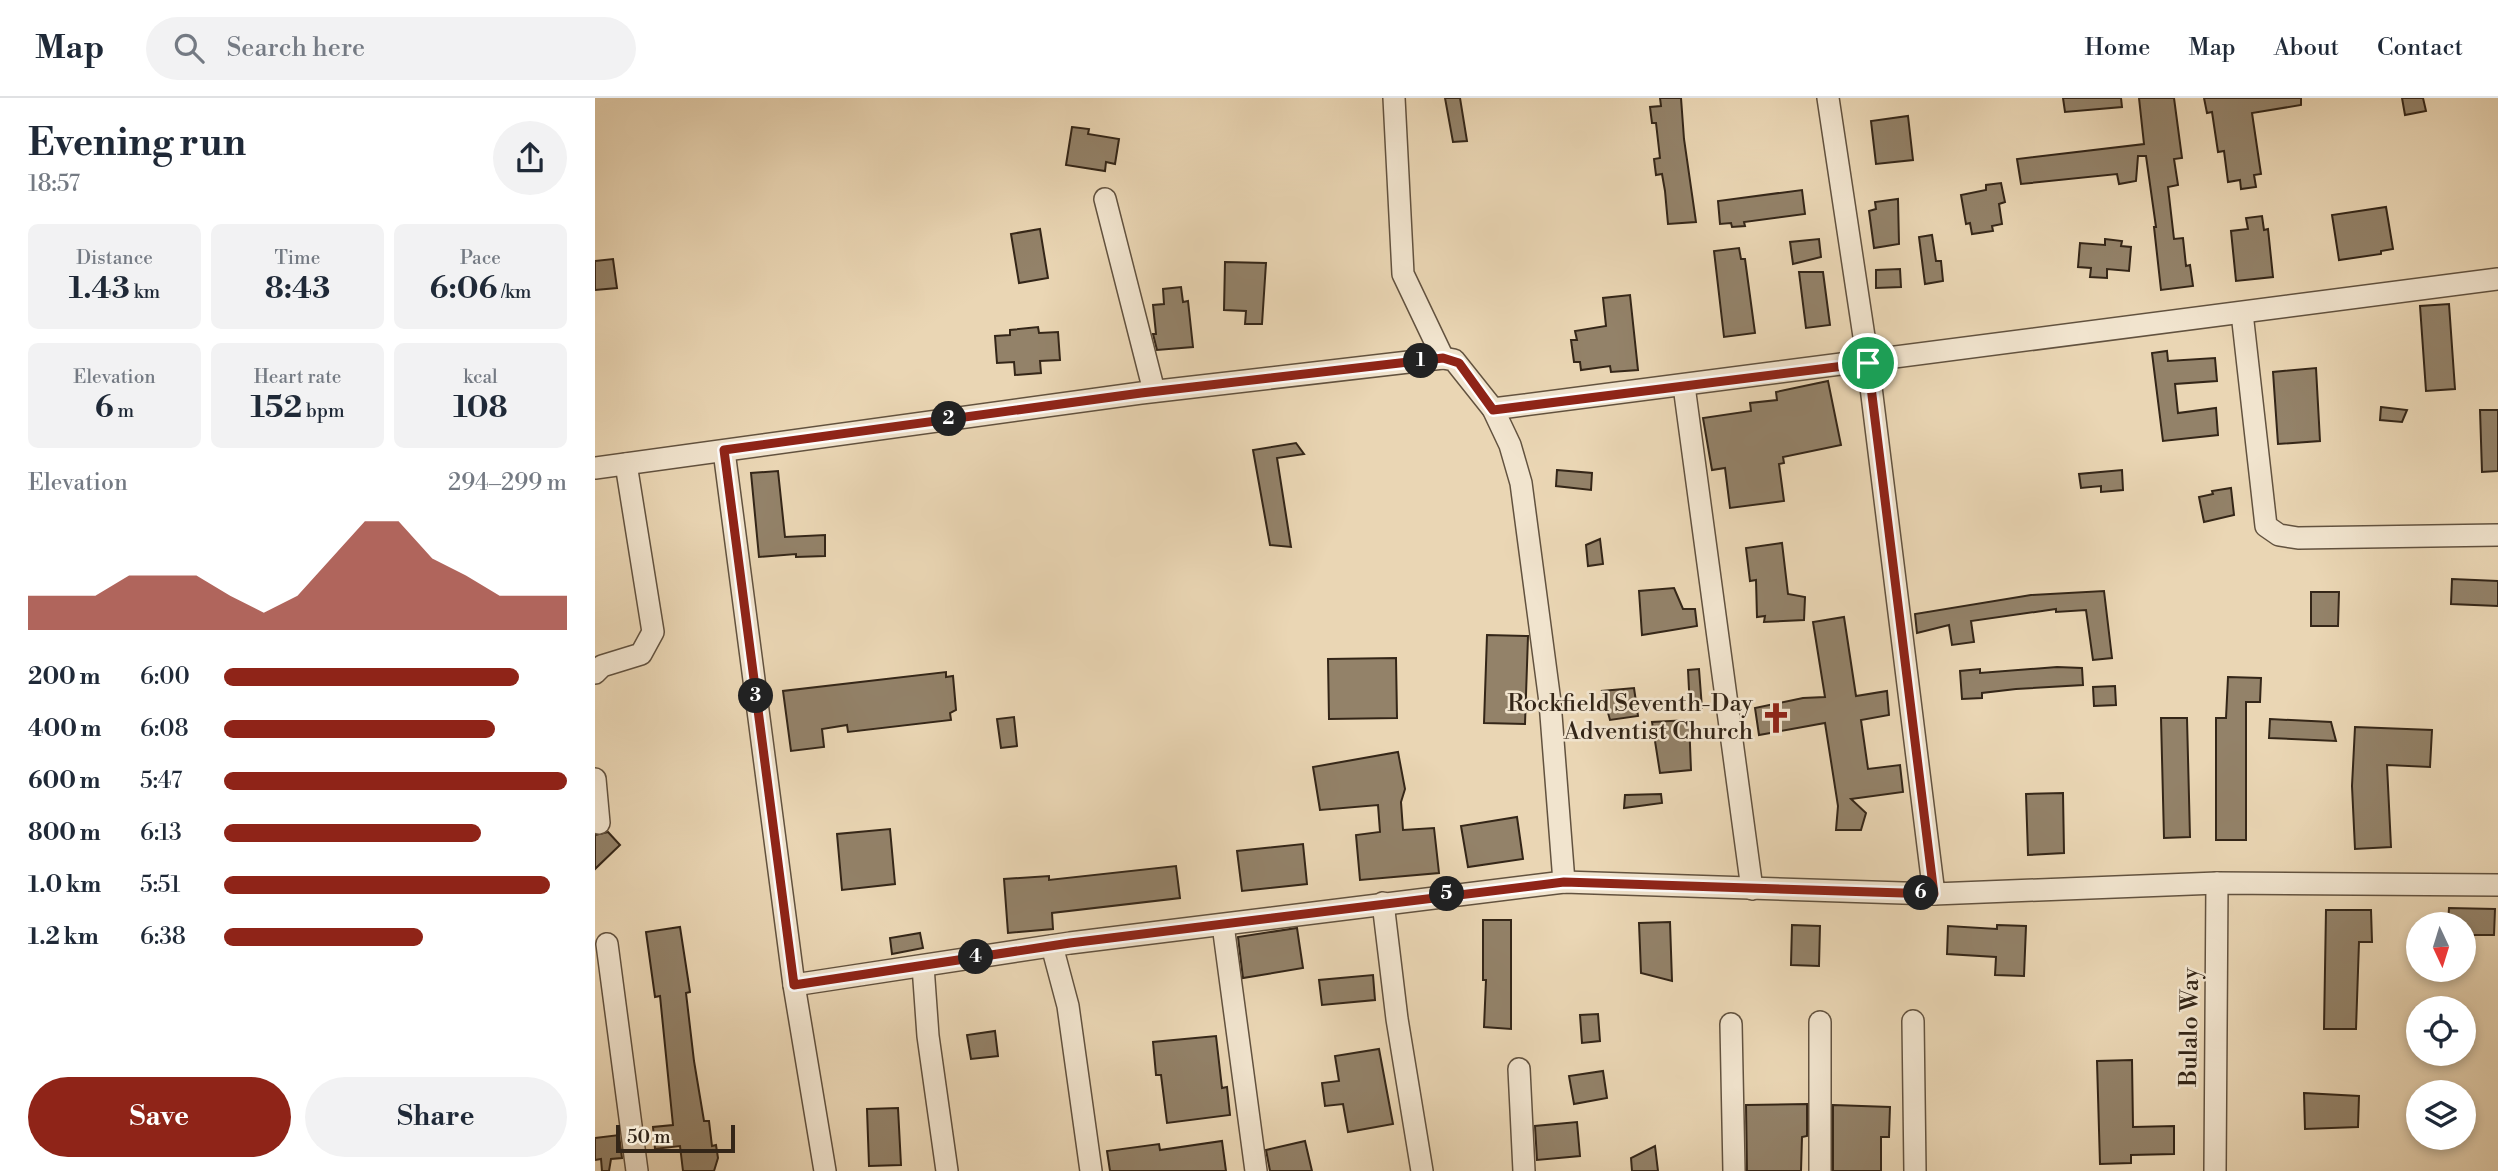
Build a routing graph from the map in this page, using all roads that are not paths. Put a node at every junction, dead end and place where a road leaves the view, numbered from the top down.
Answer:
1 (1394, 98) edge
2 (1828, 98) edge
3 (1105, 199) dead end
4 (2498, 279) edge
5 (2242, 313) junction
6 (1443, 358) junction
7 (1868, 363) junction
8 (1684, 386) junction
9 (1154, 391) junction
10 (1493, 410) junction
11 (724, 450) junction
12 (626, 464) junction
13 (595, 468) edge
14 (2498, 535) edge
15 (595, 673) edge
16 (595, 779) edge
17 (600, 823) dead end
18 (1564, 882) junction
19 (2217, 883) junction
20 (2498, 885) edge
21 (1752, 889) junction
22 (1934, 894) junction
23 (1383, 903) junction
24 (1223, 925) junction
25 (607, 944) dead end
26 (1052, 946) junction
27 (923, 965) junction
28 (794, 985) junction
29 (1913, 1021) dead end
30 (1820, 1022) dead end
31 (1731, 1024) dead end
32 (1519, 1069) dead end
33 (637, 1171) edge
34 (825, 1171) edge
35 (947, 1171) edge
36 (1091, 1171) edge
37 (1257, 1171) edge
38 (1422, 1171) edge
39 (1524, 1171) edge
40 (1734, 1171) edge
41 (1820, 1171) edge
42 (1915, 1171) edge
43 (2215, 1171) edge

1 - 6 street
2 - 7 street
3 - 9 street
4 - 5 street
5 - 7 street
5 - 14 street
6 - 9 street
6 - 10 street
7 - 8 street
7 - 22 street
8 - 10 street
8 - 21 street
9 - 11 street
10 - 18 street
11 - 12 street
11 - 28 street
12 - 13 street
12 - 15 street
16 - 17 street
18 - 21 street
18 - 23 street
19 - 20 street
19 - 22 street
19 - 43 street, Bulalo Way
21 - 22 street
23 - 24 street
23 - 38 street
24 - 26 street
24 - 37 street
25 - 33 street
26 - 27 street
26 - 36 street
27 - 28 street
27 - 35 street
28 - 34 street
29 - 42 street
30 - 41 street
31 - 40 street
32 - 39 street

